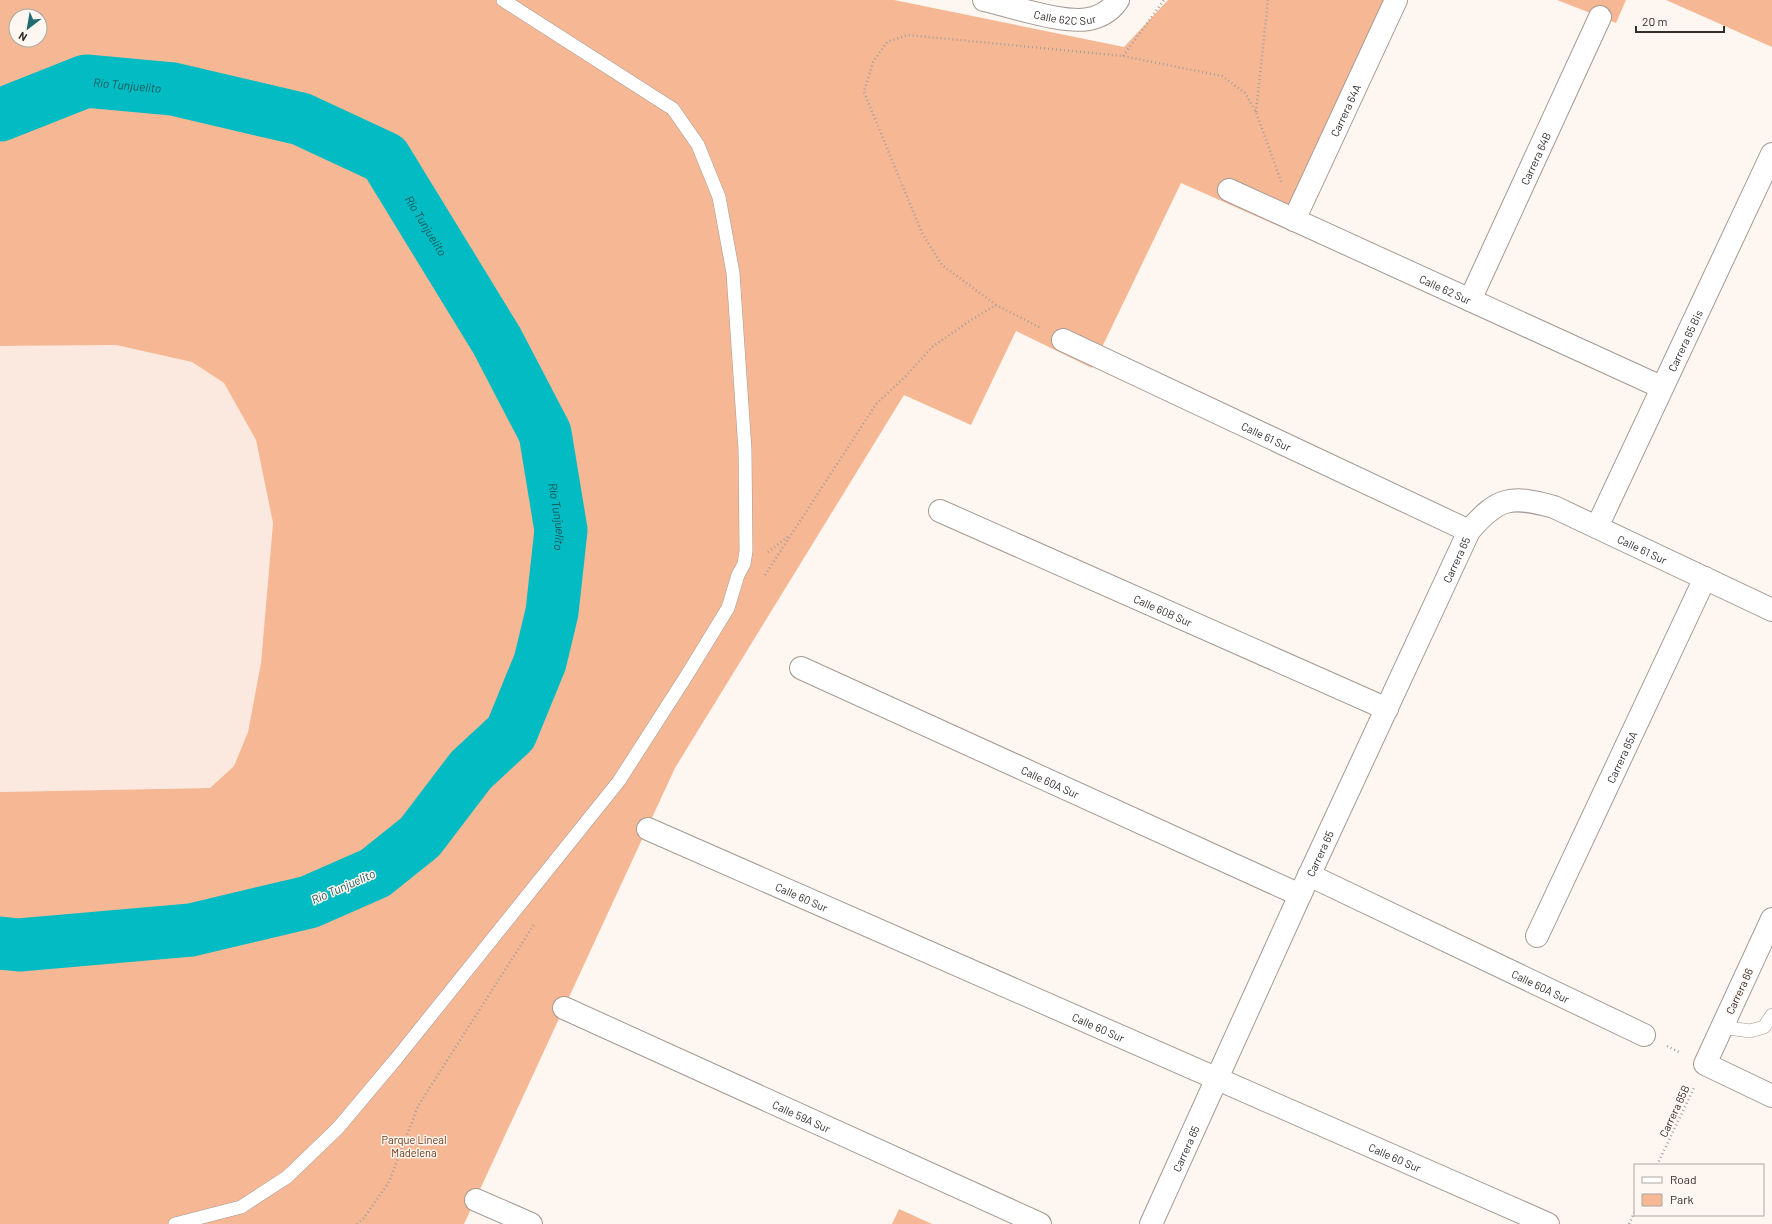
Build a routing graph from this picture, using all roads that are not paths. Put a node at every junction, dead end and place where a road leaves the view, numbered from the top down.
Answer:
1 (503, 0) edge
2 (985, 0) edge
3 (1118, 0) edge
4 (1396, 0) edge
5 (1600, 17) dead end
6 (1772, 154) edge
7 (1229, 190) dead end
8 (1294, 220) junction
9 (1470, 300) junction
10 (1063, 340) dead end
11 (1662, 387) junction
12 (1510, 500) joint
13 (940, 511) dead end
14 (1597, 527) junction
15 (1470, 531) junction
16 (1705, 578) junction
17 (1772, 610) edge
18 (801, 668) dead end
19 (1387, 709) junction
20 (648, 829) dead end
21 (1309, 876) junction
22 (1300, 894) junction
23 (1772, 919) edge
24 (1537, 936) dead end
25 (564, 1008) dead end
26 (1772, 1015) edge
27 (1722, 1027) junction
28 (1644, 1035) road end
29 (1217, 1078) junction
30 (1772, 1096) edge
31 (476, 1200) dead end
32 (175, 1224) edge
33 (531, 1224) edge
34 (1040, 1224) edge
35 (1152, 1224) edge
36 (1548, 1224) edge

1 - 32 lane
2 - 3 street, Calle 62C Sur
4 - 8 street, Carrera 64A
5 - 9 street, Carrera 64B
6 - 11 street, Carrera 65 Bis
7 - 8 street, Calle 62 Sur
8 - 9 street, Calle 62 Sur
9 - 11 street, Calle 62 Sur
10 - 15 street, Calle 61 Sur
11 - 14 street, Carrera 65 Bis
12 - 14 street, Calle 61 Sur
12 - 15 street, Carrera 65
13 - 19 street, Calle 60B Sur
14 - 16 street, Calle 61 Sur
15 - 19 street, Carrera 65
16 - 17 street, Calle 61 Sur
16 - 24 street, Carrera 65A
18 - 22 street, Calle 60A Sur
19 - 21 street, Carrera 65
20 - 29 street, Calle 60 Sur
21 - 22 street, Carrera 65
21 - 28 street, Calle 60A Sur
22 - 29 street, Carrera 65
23 - 27 street, Carrera 66
25 - 34 street, Calle 59A Sur
26 - 27 lane
27 - 30 street, Carrera 66
29 - 35 street, Carrera 65
29 - 36 street, Calle 60 Sur
31 - 33 street

